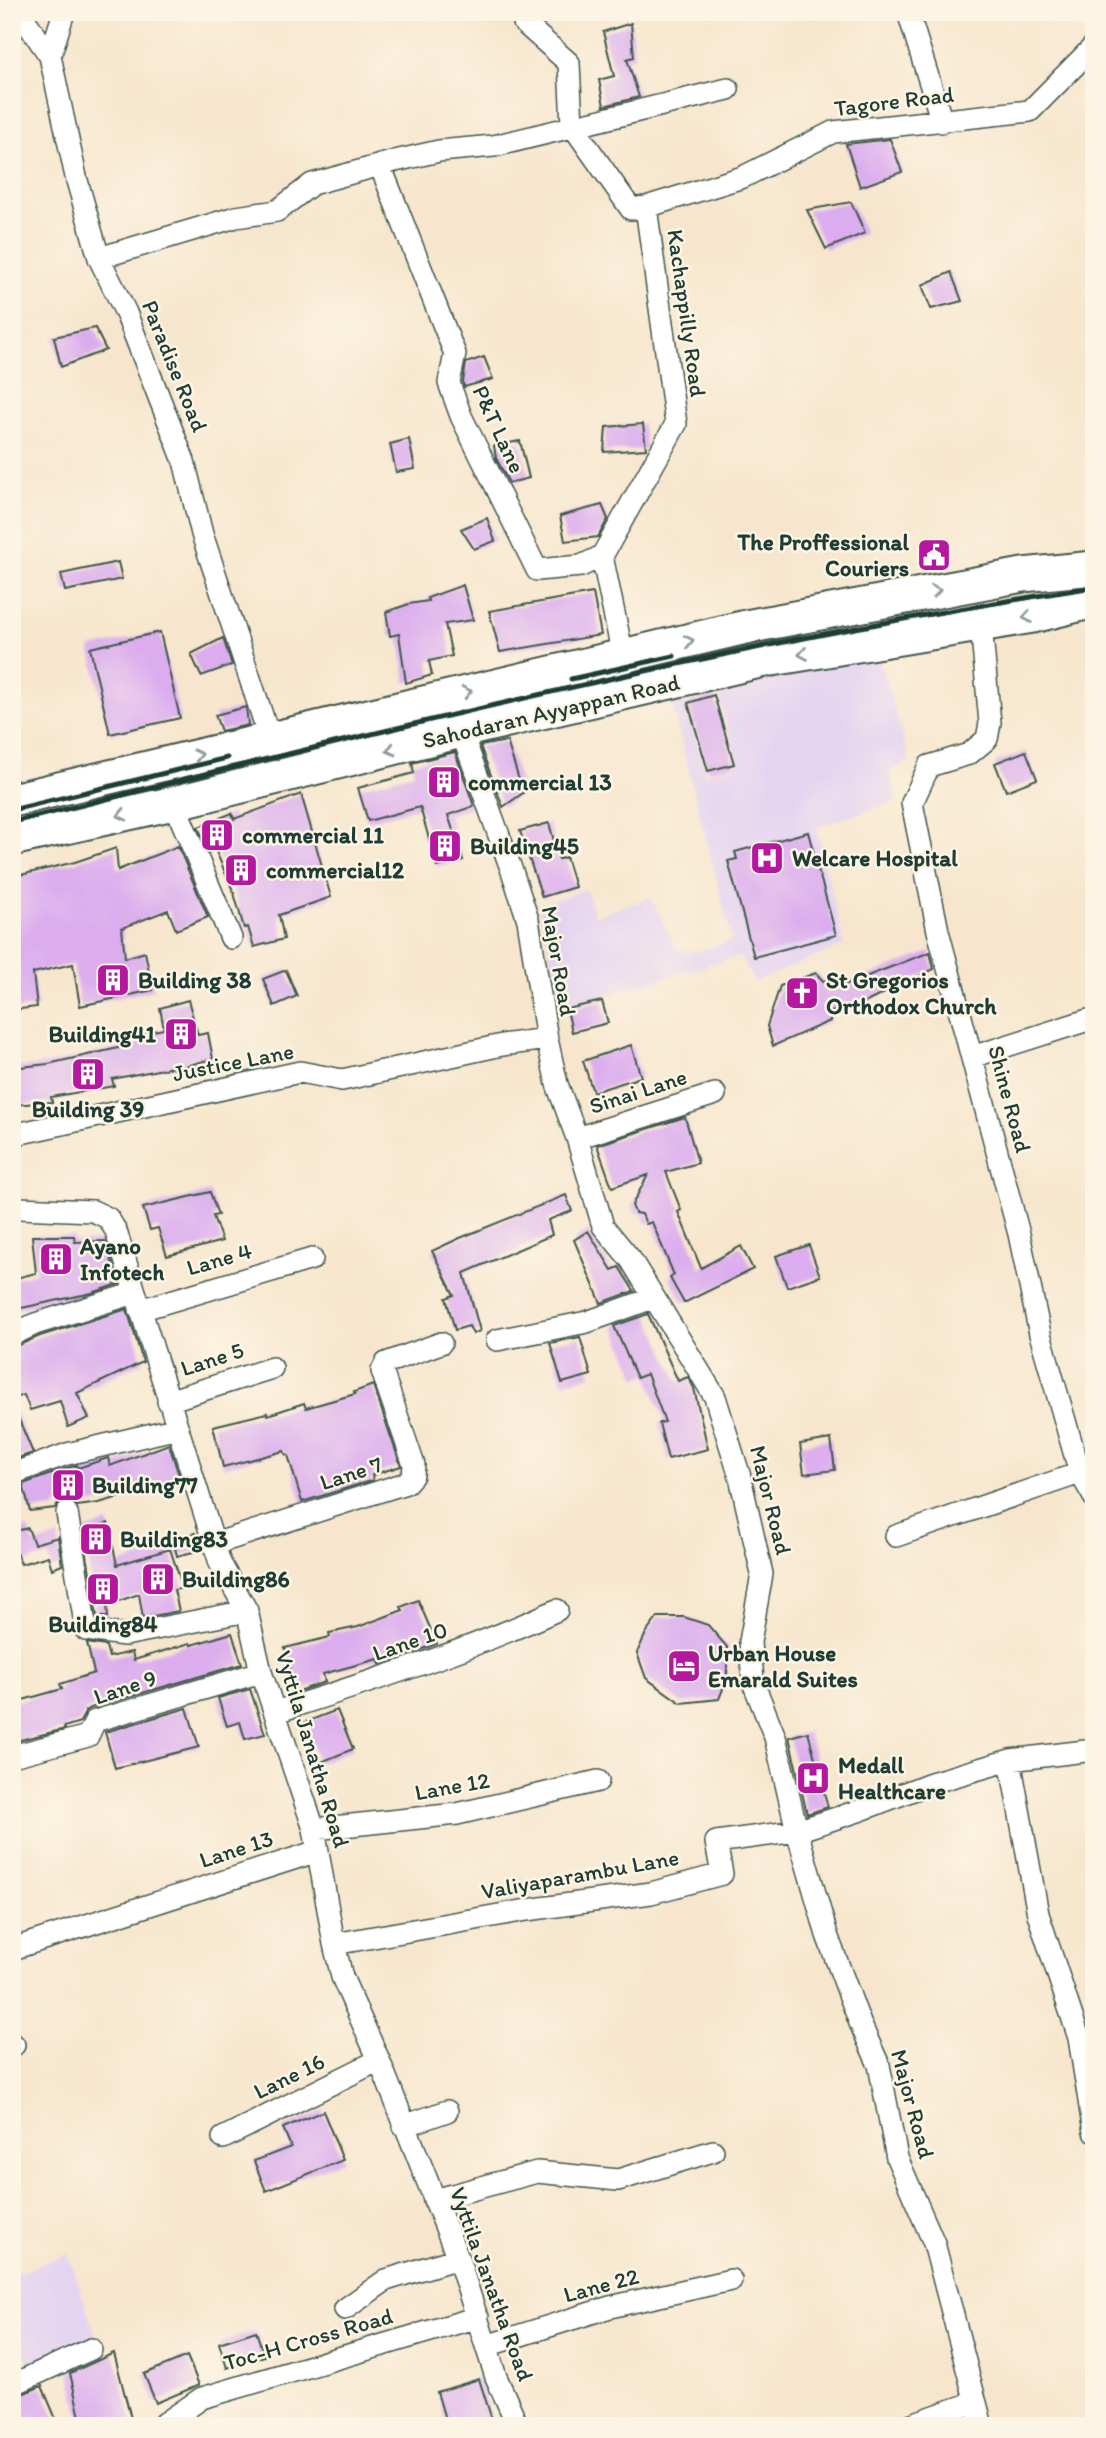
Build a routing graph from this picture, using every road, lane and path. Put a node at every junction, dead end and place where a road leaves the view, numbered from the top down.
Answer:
1 (64, 12) edge
2 (522, 12) edge
3 (908, 12) edge
4 (12, 22) edge
5 (1094, 46) edge
6 (50, 56) junction
7 (728, 89) dead end
8 (942, 122) junction
9 (572, 125) junction
10 (380, 165) junction
11 (646, 207) junction
12 (99, 258) junction
13 (602, 556) junction
14 (1094, 568) edge
15 (879, 601) junction
16 (1094, 601) edge
17 (981, 624) junction
18 (886, 639) junction
19 (623, 656) junction
20 (461, 732) junction
21 (270, 739) junction
22 (12, 800) edge
23 (174, 803) junction
24 (12, 839) edge
25 (231, 938) dead end
26 (1088, 1020) dead end
27 (547, 1039) junction
28 (972, 1057) junction
29 (715, 1094) dead end
30 (12, 1135) edge
31 (577, 1138) junction
32 (12, 1205) edge
33 (312, 1259) dead end
34 (653, 1298) junction
35 (137, 1301) junction
36 (12, 1335) edge
37 (497, 1340) dead end
38 (441, 1343) dead end
39 (272, 1368) dead end
40 (167, 1401) junction
41 (178, 1428) junction
42 (1080, 1473) junction
43 (12, 1474) edge
44 (1094, 1497) edge
45 (67, 1513) dead end
46 (896, 1536) dead end
47 (214, 1544) junction
48 (557, 1610) dead end
49 (247, 1611) junction
50 (261, 1672) junction
51 (276, 1712) junction
52 (1094, 1750) edge
53 (12, 1756) edge
54 (1010, 1760) junction
55 (598, 1782) dead end
56 (314, 1829) junction
57 (797, 1831) junction
58 (318, 1851) junction
59 (334, 1944) junction
60 (12, 1949) edge
61 (379, 2060) junction
62 (446, 2111) dead end
63 (404, 2126) junction
64 (1094, 2132) edge
65 (223, 2138) dead end
66 (713, 2151) dead end
67 (434, 2200) junction
68 (458, 2258) junction
69 (731, 2280) dead end
70 (345, 2309) dead end
71 (478, 2317) junction
72 (486, 2346) junction
73 (90, 2348) dead end
74 (12, 2385) edge
75 (975, 2402) junction
76 (161, 2426) edge
77 (518, 2426) edge
78 (906, 2426) edge
79 (982, 2426) edge

1 - 6 street, Paradise Road
2 - 9 street
3 - 8 street
4 - 6 street
5 - 8 street, Tagore Road
6 - 12 street, Paradise Road
7 - 9 street
8 - 11 street, Tagore Road
9 - 10 street
9 - 11 street, Kachappilly Road
10 - 12 street
10 - 13 street, P&T Lane
11 - 13 street, Kachappilly Road
12 - 21 street, Paradise Road
13 - 19 street
15 -> 14 main road, Sahodaran Ayyappan Road
15 - 18 main road
19 -> 15 main road, Sahodaran Ayyappan Road
16 -> 17 main road, Sahodaran Ayyappan Road
17 - 18 main road, Sahodaran Ayyappan Road
17 - 28 street, Shine Road
18 -> 20 main road, Sahodaran Ayyappan Road
21 -> 19 main road, Sahodaran Ayyappan Road
20 -> 23 main road, Sahodaran Ayyappan Road
20 - 27 street, Major Road
22 -> 21 main road, Sahodaran Ayyappan Road
23 -> 24 main road, Sahodaran Ayyappan Road
23 - 25 street
26 - 28 street
27 - 30 street, Justice Lane
27 - 31 street, Major Road
28 - 42 street, Shine Road
29 - 31 street, Sinai Lane
31 - 34 street, Major Road
32 - 35 street, Vyttila Janatha Road
33 - 35 street, Lane 4
34 - 37 street
34 - 57 street, Major Road
35 - 36 street, Lane 4
35 - 40 street, Vyttila Janatha Road
38 - 47 street, Lane 7
39 - 40 street, Lane 5
40 - 41 street, Vyttila Janatha Road
41 - 43 street
41 - 47 street, Vyttila Janatha Road
42 - 44 street, Shine Road
42 - 46 street
45 - 49 street
47 - 49 street, Vyttila Janatha Road
48 - 51 street, Lane 10
49 - 50 street, Vyttila Janatha Road
50 - 51 street, Vyttila Janatha Road
50 - 53 street, Lane 9
51 - 56 street, Vyttila Janatha Road
52 - 54 street
54 - 57 street
54 - 64 street
55 - 56 street, Lane 12
56 - 58 street, Vyttila Janatha Road
57 - 59 street, Valiyaparambu Lane
57 - 75 street, Major Road
58 - 59 street, Vyttila Janatha Road
58 - 60 street, Lane 13
59 - 61 street, Vyttila Janatha Road
61 - 63 street, Vyttila Janatha Road
61 - 65 street, Lane 16
62 - 63 street
63 - 67 street, Vyttila Janatha Road
66 - 67 street
67 - 68 street, Vyttila Janatha Road
68 - 70 street
68 - 71 street, Vyttila Janatha Road
69 - 72 street, Lane 22
71 - 72 street, Vyttila Janatha Road
71 - 76 street, Toc-H Cross Road
72 - 77 street, Vyttila Janatha Road
73 - 74 street
75 - 78 street
75 - 79 street, Major Road

